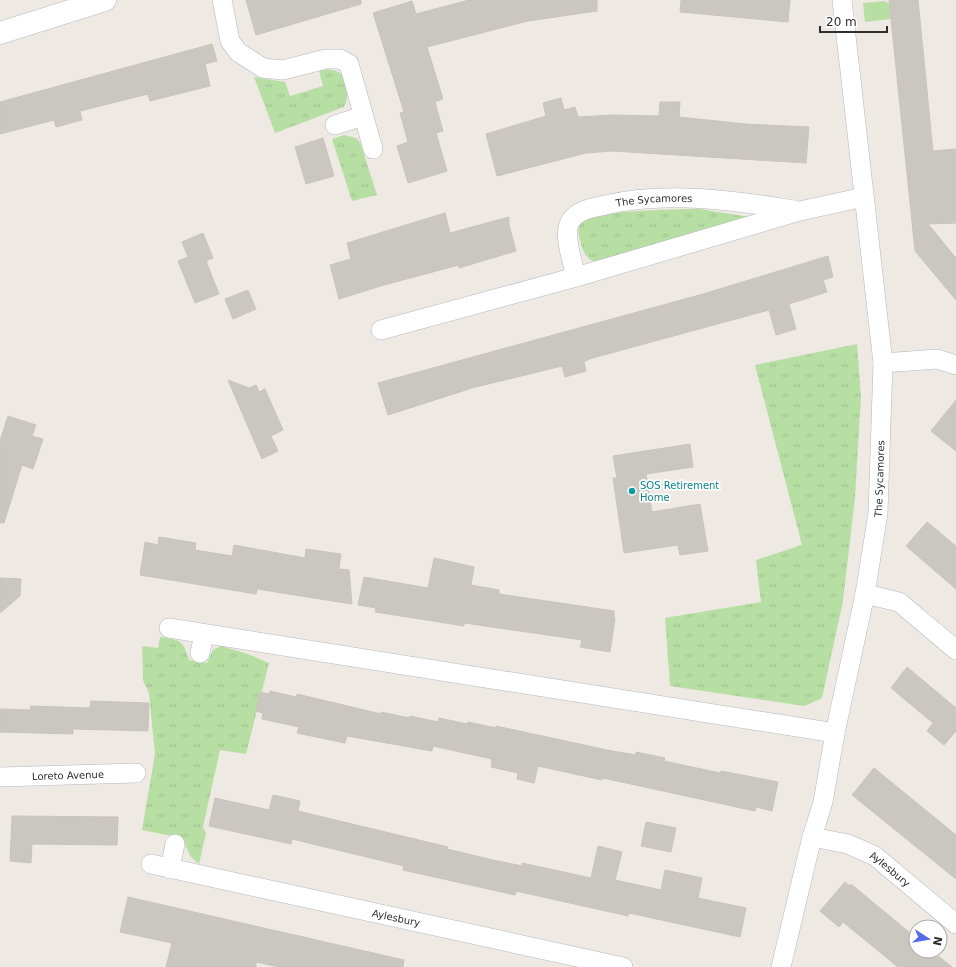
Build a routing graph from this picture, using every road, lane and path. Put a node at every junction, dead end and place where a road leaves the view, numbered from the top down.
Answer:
1 (105, 0) edge
2 (222, 0) edge
3 (842, 0) edge
4 (0, 33) edge
5 (363, 116) junction
6 (335, 124) dead end
7 (373, 148) dead end
8 (864, 197) junction
9 (800, 211) junction
10 (576, 277) junction
11 (380, 330) dead end
12 (883, 363) junction
13 (956, 365) edge
14 (865, 594) junction
15 (169, 628) dead end
16 (204, 634) junction
17 (956, 650) edge
18 (200, 653) dead end
19 (835, 733) junction
20 (136, 773) dead end
21 (0, 777) edge
22 (812, 837) junction
23 (175, 844) dead end
24 (151, 864) dead end
25 (170, 869) junction
26 (956, 924) edge
27 (623, 967) edge
28 (781, 967) edge

1 - 4 main road
2 - 5 street
3 - 8 street, The Sycamores
5 - 6 street
5 - 7 street
8 - 9 street, The Sycamores
8 - 12 street, The Sycamores
9 - 10 street, The Sycamores
9 - 10 street, The Sycamores
10 - 11 street, The Sycamores
12 - 13 street
12 - 14 street, The Sycamores
14 - 17 street
14 - 19 street, The Sycamores
15 - 16 street
16 - 18 street
16 - 19 street
19 - 22 street
20 - 21 street, Loreto Avenue
22 - 26 street, Aylesbury
22 - 28 street
23 - 25 street
24 - 25 street, Aylesbury
25 - 27 street, Aylesbury

